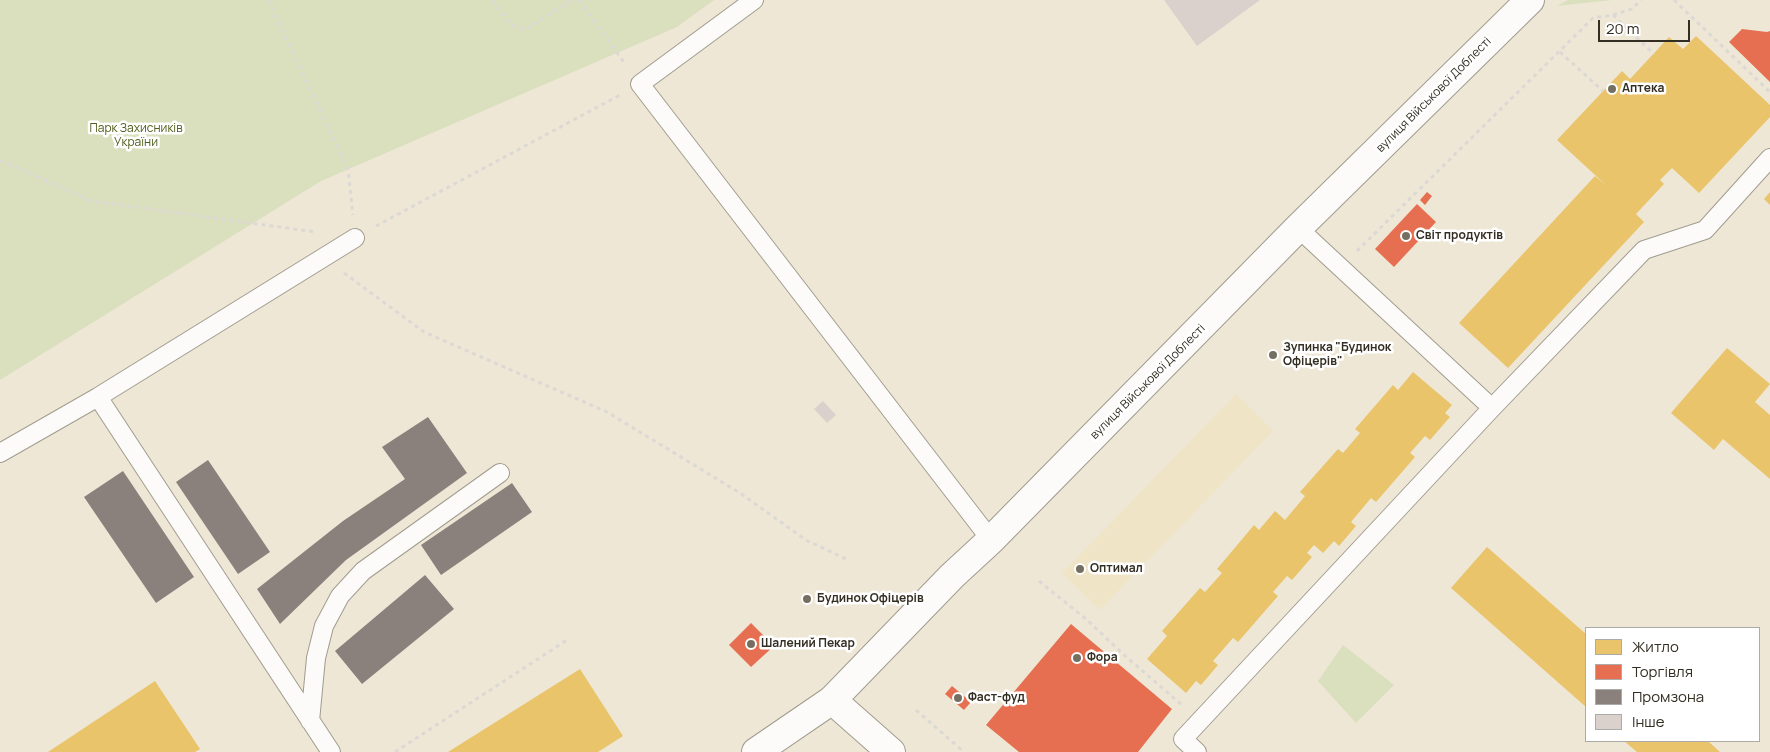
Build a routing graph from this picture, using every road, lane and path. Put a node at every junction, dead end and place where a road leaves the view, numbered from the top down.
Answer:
1 (493, 0) edge
2 (572, 0) edge
3 (579, 0) edge
4 (754, 0) edge
5 (1530, 0) edge
6 (1641, 0) edge
7 (1674, 0) edge
8 (270, 1) edge
9 (1613, 15) junction
10 (1560, 52) junction
11 (1654, 54) dead end
12 (640, 84) junction
13 (1603, 91) dead end
14 (1770, 92) edge
15 (1770, 158) edge
16 (0, 160) edge
17 (1298, 228) junction
18 (355, 238) junction
19 (324, 257) junction
20 (1342, 266) junction
21 (98, 398) junction
22 (1492, 408) junction
23 (0, 453) edge
24 (500, 473) dead end
25 (991, 540) junction
26 (848, 560) dead end
27 (1039, 581) dead end
28 (567, 640) dead end
29 (832, 700) junction
30 (916, 710) dead end
31 (1200, 720) junction
32 (310, 721) junction
33 (331, 752) edge
34 (395, 752) edge
35 (756, 752) edge
36 (891, 752) edge
37 (964, 752) edge
38 (1197, 752) edge

1 - 2 path
3 - 12 path
4 - 12 lane
5 - 17 street, вулиця Військової Доблесті
6 - 9 path
7 - 14 path
8 - 18 path
9 - 10 path
9 - 11 path
10 - 13 path
10 - 20 path
12 - 18 path
12 - 25 lane
15 - 22 lane
16 - 18 path
17 - 20 lane
17 - 25 street, вулиця Військової Доблесті
18 - 19 lane
19 - 21 lane
19 - 26 path
20 - 22 lane
21 - 23 lane
21 - 32 lane
22 - 31 lane
24 - 32 lane
25 - 29 street, вулиця Військової Доблесті
27 - 31 path
28 - 34 path
29 - 35 street, вулиця Військової Доблесті
29 - 36 street
30 - 37 path
31 - 38 lane
32 - 33 lane

